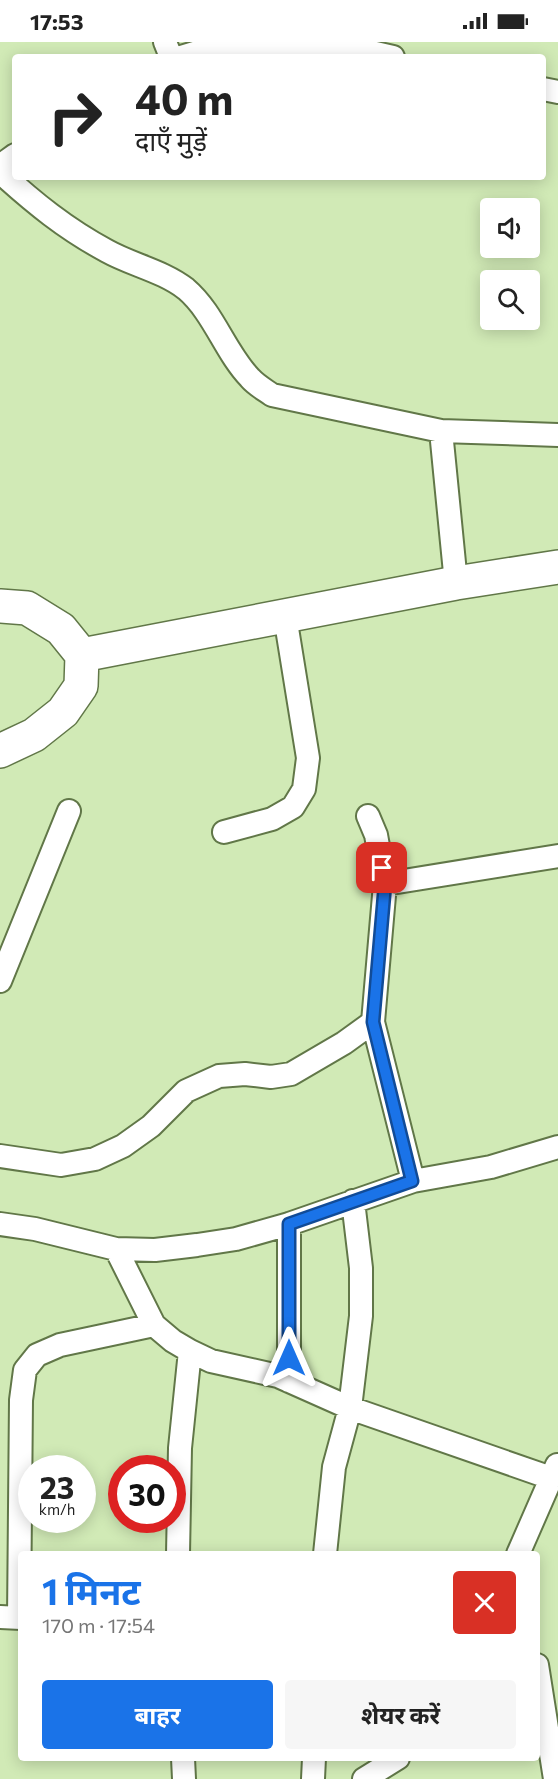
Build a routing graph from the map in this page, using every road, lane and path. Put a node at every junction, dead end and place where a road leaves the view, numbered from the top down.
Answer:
1 (191, 54) edge
2 (380, 54) edge
3 (0, 172) edge
4 (441, 431) junction
5 (558, 435) edge
6 (558, 567) edge
7 (456, 584) junction
8 (0, 606) edge
9 (285, 616) junction
10 (82, 655) junction
11 (0, 752) edge
12 (69, 811) dead end
13 (368, 816) dead end
14 (224, 832) dead end
15 (558, 856) edge
16 (385, 884) junction
17 (0, 981) edge
18 (373, 1022) junction
19 (558, 1147) edge
20 (0, 1156) edge
21 (412, 1181) junction
22 (353, 1202) junction
23 (0, 1224) edge
24 (289, 1224) junction
25 (116, 1249) junction
26 (154, 1325) junction
27 (190, 1351) junction
28 (289, 1381) junction
29 (350, 1407) junction
30 (555, 1471) edge
31 (558, 1512) edge
32 (535, 1515) junction
33 (178, 1551) edge
34 (325, 1551) edge
35 (520, 1551) edge
36 (13, 1618) edge
37 (540, 1684) edge
38 (183, 1761) edge
39 (314, 1761) edge
40 (393, 1761) edge
41 (184, 1779) edge
42 (313, 1779) edge
43 (364, 1779) edge
44 (555, 1779) edge

1 - 2 street
3 - 4 street
4 - 5 street
4 - 7 street
6 - 7 highway
7 - 9 highway
8 - 10 highway
9 - 10 highway
9 - 14 street
10 - 11 highway
12 - 17 street
13 - 16 street
15 - 16 street
16 - 18 street
18 - 20 street
18 - 21 street
19 - 21 street
21 - 22 street
22 - 24 street
22 - 29 street
23 - 25 street
24 - 25 street
24 - 28 street
25 - 26 street
26 - 27 street
26 - 36 street
27 - 28 street
27 - 33 street
28 - 29 street
29 - 30 street
29 - 34 street
30 - 32 street
31 - 32 street
32 - 35 street
37 - 44 street
38 - 41 street
39 - 42 street
40 - 43 street

